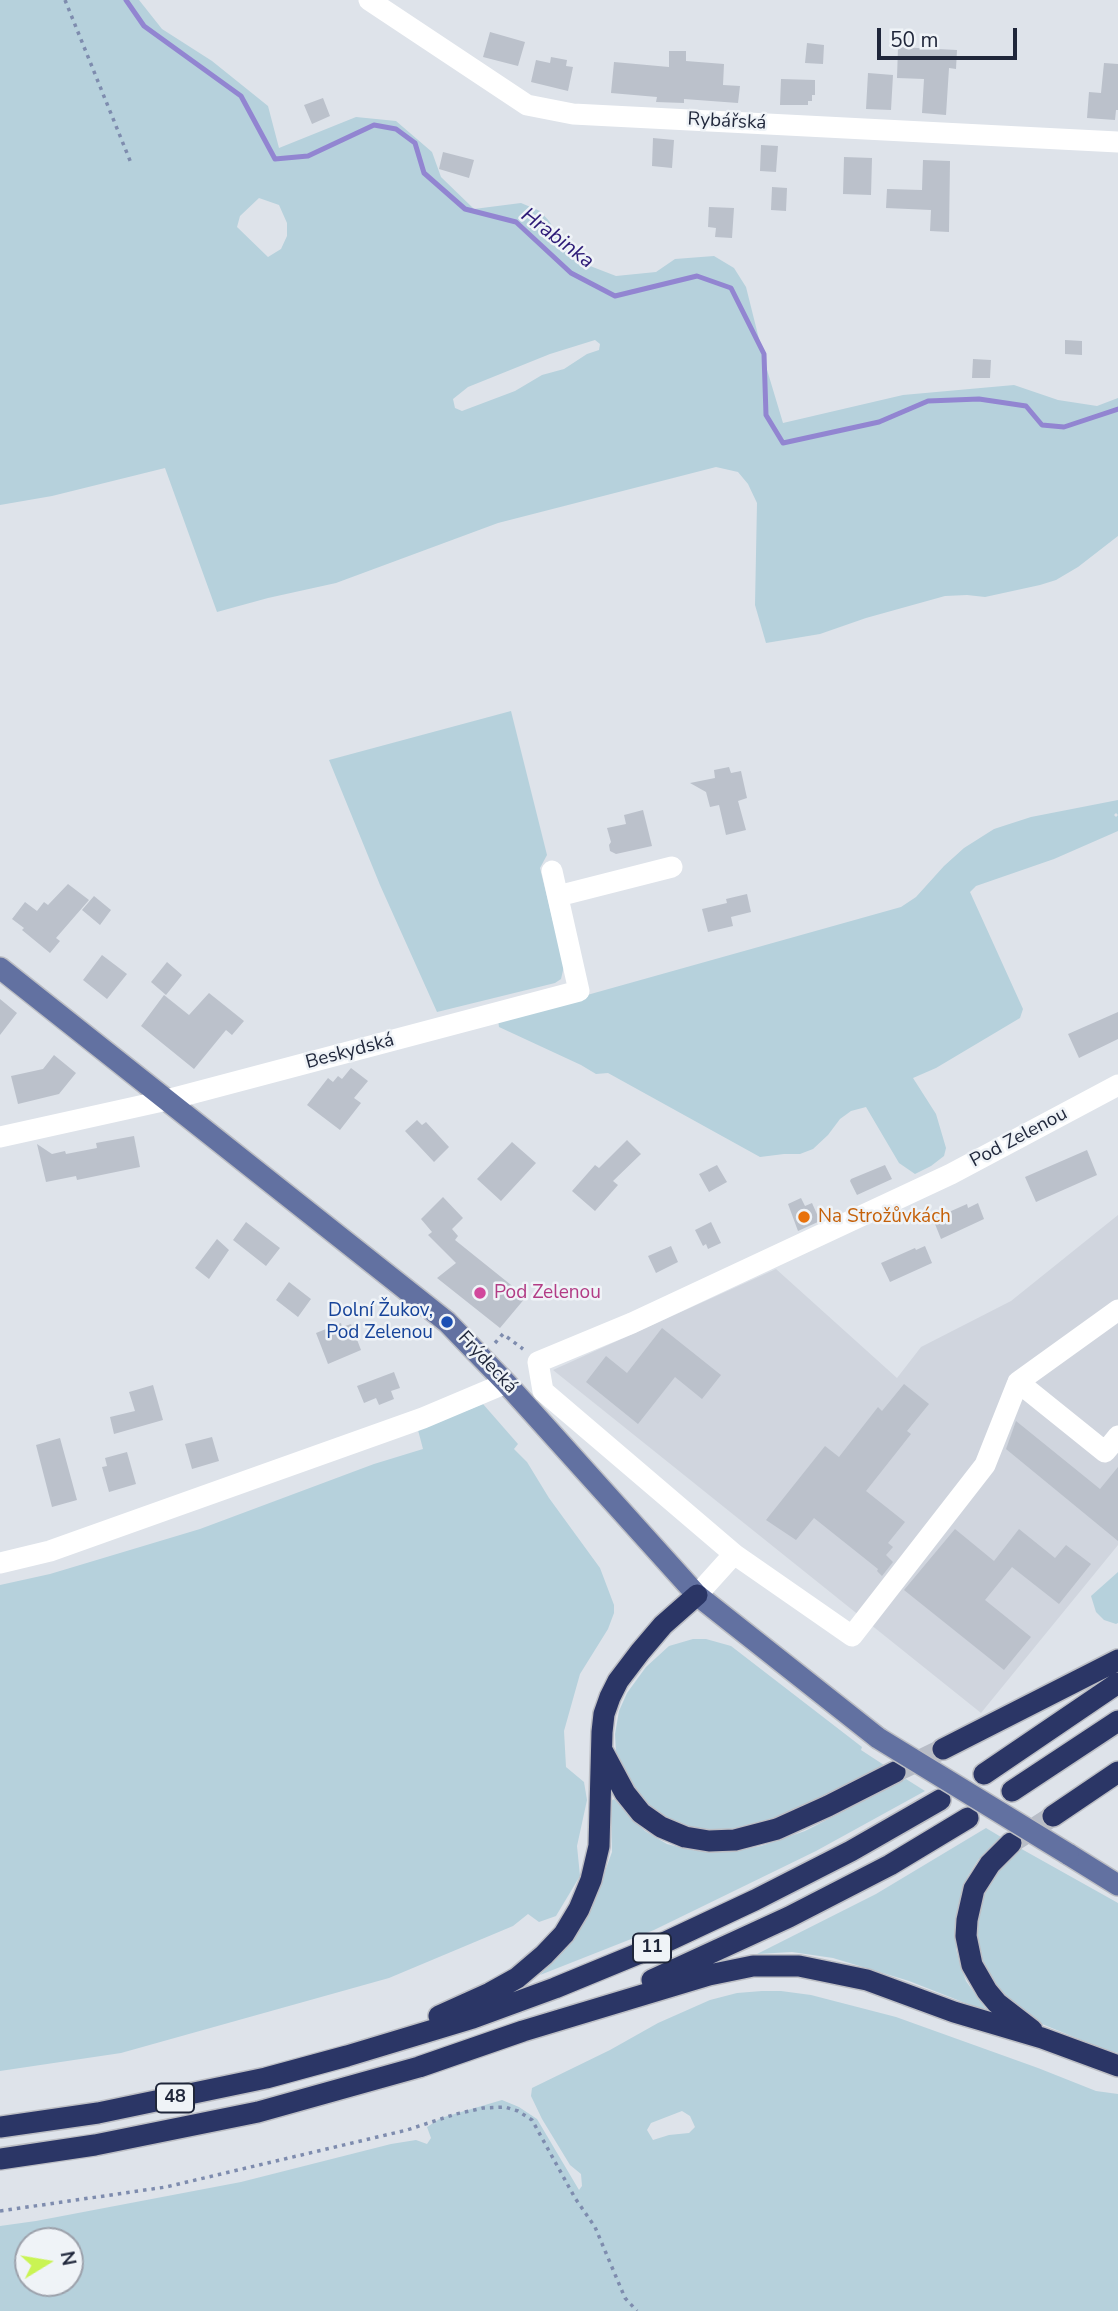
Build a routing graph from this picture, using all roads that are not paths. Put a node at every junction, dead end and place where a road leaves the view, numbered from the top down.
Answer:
1 (369, 0) edge
2 (1118, 142) edge
3 (672, 867) dead end
4 (552, 871) dead end
5 (558, 897) junction
6 (0, 968) edge
7 (1118, 1086) edge
8 (167, 1100) junction
9 (0, 1137) edge
10 (1118, 1310) edge
11 (1018, 1382) junction
12 (506, 1383) junction
13 (1118, 1436) edge
14 (734, 1554) junction
15 (0, 1563) edge
16 (697, 1595) junction
17 (1118, 1660) edge
18 (1118, 1683) edge
19 (1118, 1721) edge
20 (943, 1749) tunnel mouth
21 (603, 1750) junction
22 (895, 1772) tunnel mouth
23 (1118, 1772) edge
24 (984, 1774) dead end
25 (1012, 1791) dead end
26 (940, 1800) dead end
27 (1053, 1816) tunnel mouth
28 (968, 1818) dead end
29 (1011, 1843) tunnel mouth
30 (1118, 1885) edge
31 (523, 2031) junction
32 (1042, 2038) junction
33 (347, 2056) junction
34 (1118, 2066) edge
35 (0, 2127) edge
36 (0, 2159) edge

1 - 2 street, Rybářská
3 - 5 street
4 - 5 street, Beskydská
5 - 8 street, Beskydská
6 - 8 main road, Frýdecká
7 - 14 street, Pod Zelenou
8 - 9 street, Beskydská
8 - 12 main road, Frýdecká
10 - 11 street
11 - 13 street
11 - 14 street
12 - 15 street
12 - 16 main road, Frýdecká
14 - 16 street
16 - 21 highway
16 - 30 main road, Frýdecká, bridge
17 - 20 highway
18 - 24 highway
19 - 25 highway
21 - 22 highway
21 - 33 highway
23 - 27 highway
26 - 33 highway, 11
28 - 31 highway, 11
29 - 32 highway
31 - 32 highway
31 - 36 highway, 11
32 - 34 highway
33 - 35 highway, 48

